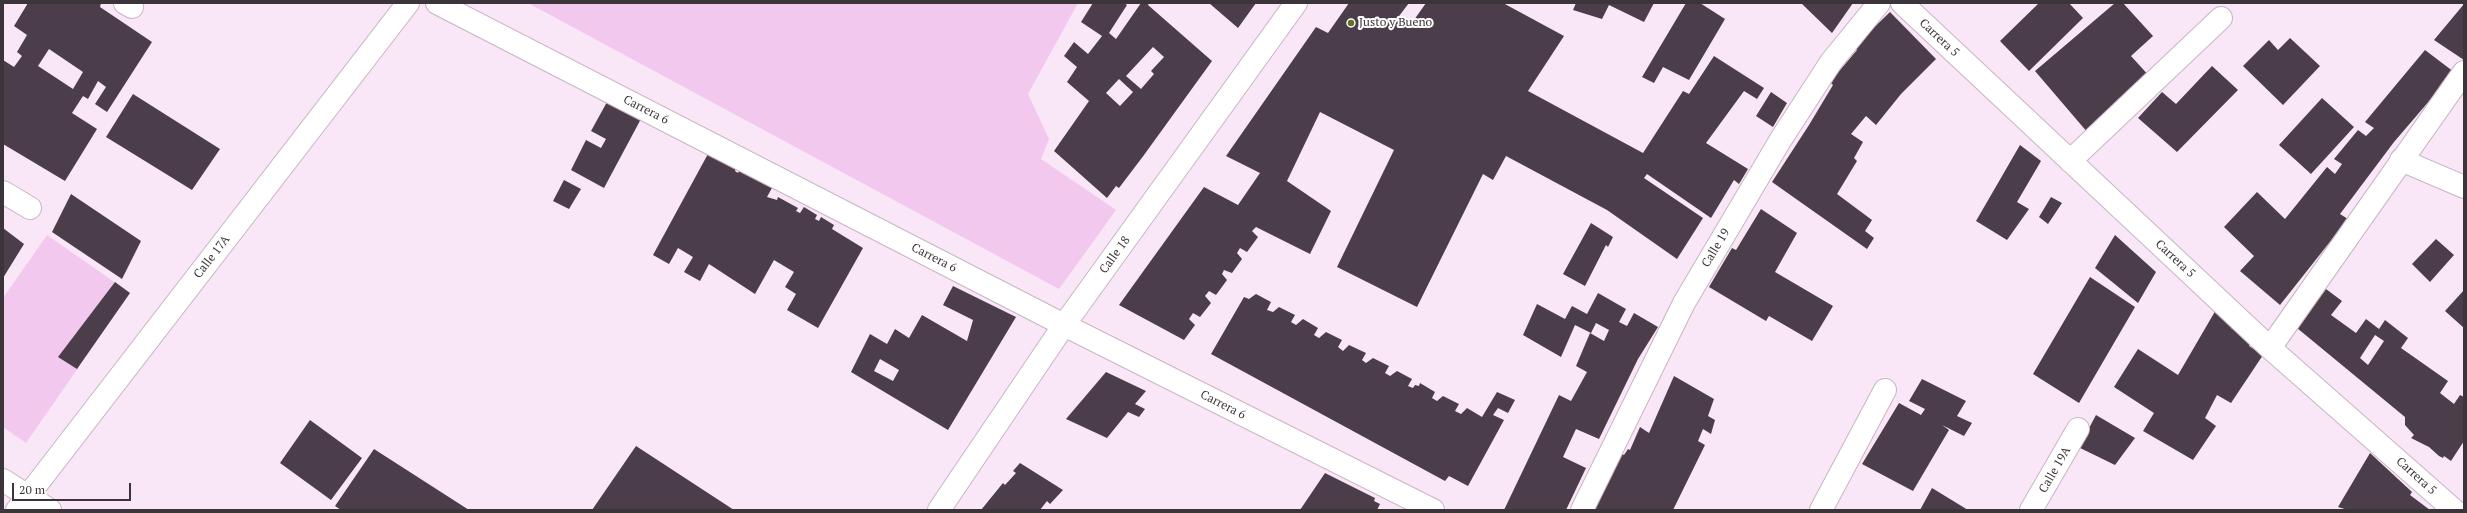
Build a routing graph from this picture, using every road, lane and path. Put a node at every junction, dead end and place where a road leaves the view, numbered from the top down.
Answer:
1 (408, 3) edge
2 (437, 3) edge
3 (1296, 3) edge
4 (1879, 3) edge
5 (1902, 3) edge
6 (2221, 18) dead end
7 (2464, 72) edge
8 (2401, 160) junction
9 (2070, 161) junction
10 (2464, 187) edge
11 (3, 192) edge
12 (30, 208) dead end
13 (1064, 324) junction
14 (2270, 348) junction
15 (1885, 390) dead end
16 (2078, 429) dead end
17 (3, 480) edge
18 (23, 503) edge
19 (1406, 504) edge
20 (50, 510) edge
21 (939, 510) edge
22 (1433, 510) edge
23 (1582, 510) edge
24 (1820, 510) edge
25 (2031, 510) edge
26 (2454, 510) edge

1 - 18 street, Calle 17A
2 - 13 street, Carrera 6
3 - 13 street, Calle 18
4 - 23 street, Calle 19
5 - 9 street, Carrera 5
6 - 9 street
7 - 8 street
8 - 10 street
8 - 14 street
9 - 14 street, Carrera 5
11 - 12 street
13 - 19 street, Carrera 6
13 - 21 street, Calle 18
14 - 26 street, Carrera 5
15 - 24 street
16 - 25 street, Calle 19A
17 - 18 street
18 - 20 street
19 - 22 street, Carrera 6

